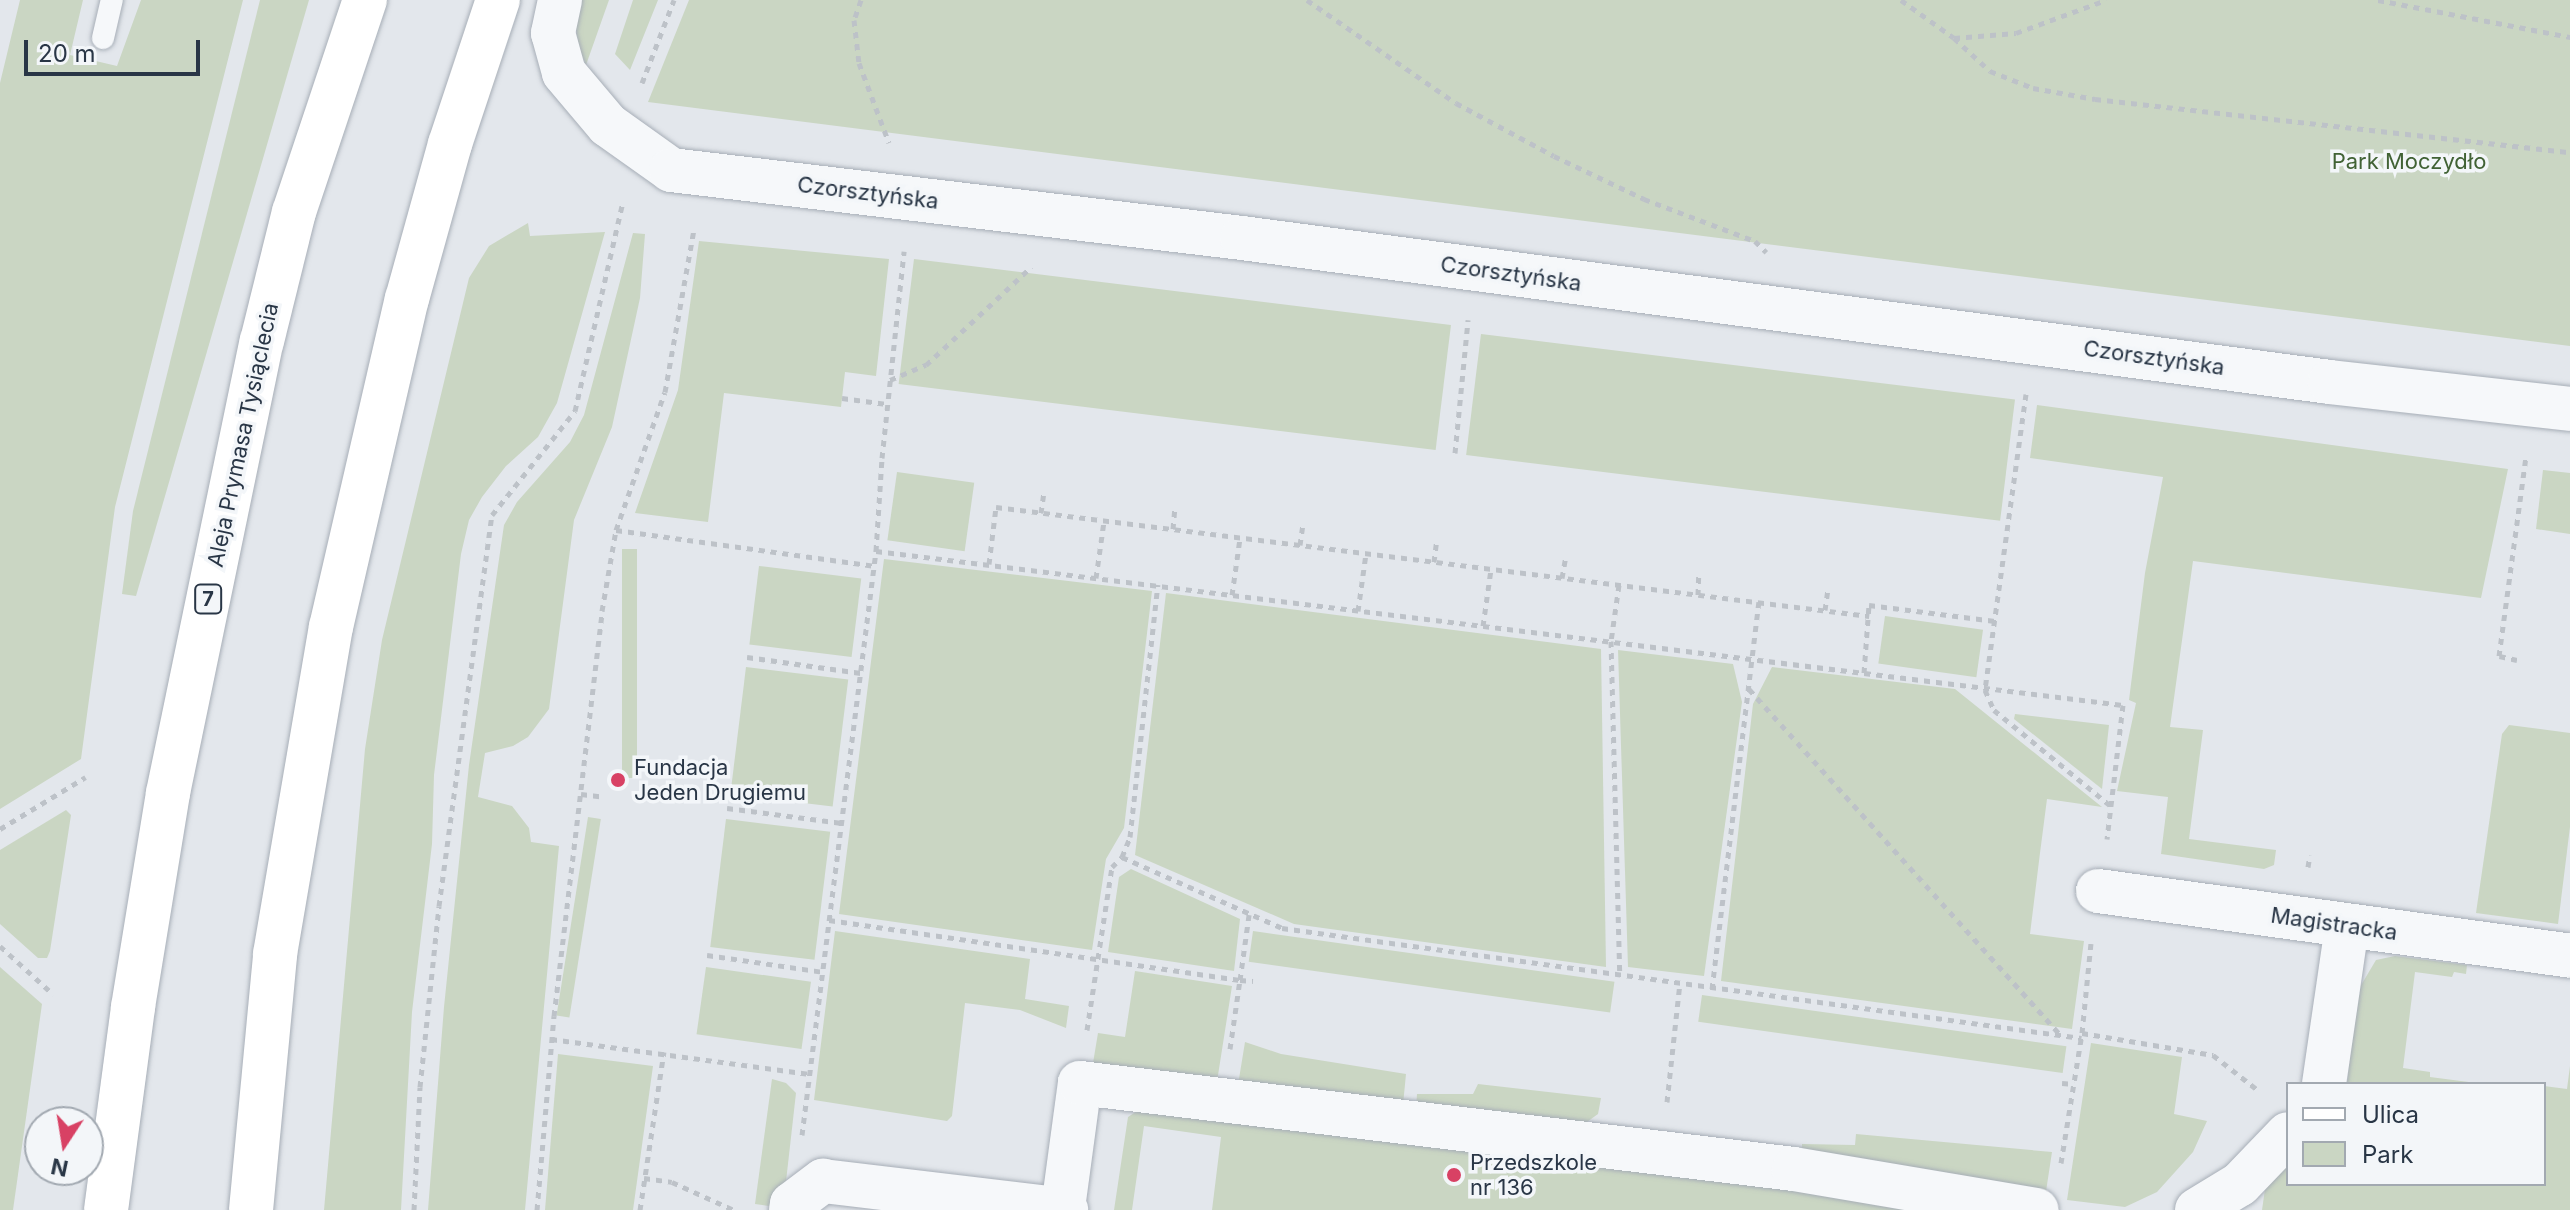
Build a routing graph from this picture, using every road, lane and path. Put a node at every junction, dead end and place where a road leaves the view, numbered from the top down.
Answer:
1 (112, 0) edge
2 (365, 0) edge
3 (498, 0) edge
4 (560, 0) edge
5 (674, 0) edge
6 (861, 0) edge
7 (1307, 0) edge
8 (1901, 0) edge
9 (2106, 0) edge
10 (2378, 0) edge
11 (2569, 35) edge
12 (103, 38) dead end
13 (1954, 38) junction
14 (640, 88) dead end
15 (889, 143) dead end
16 (2570, 152) edge
17 (622, 209) dead end
18 (694, 230) dead end
19 (904, 250) dead end
20 (1773, 258) dead end
21 (1032, 267) dead end
22 (1468, 320) dead end
23 (890, 380) junction
24 (2026, 389) dead end
25 (842, 398) dead end
26 (887, 404) junction
27 (2562, 408) edge
28 (2526, 451) dead end
29 (1455, 453) dead end
30 (1044, 491) dead end
31 (1175, 508) dead end
32 (1041, 513) junction
33 (1104, 521) junction
34 (1303, 523) dead end
35 (1173, 529) junction
36 (616, 530) junction
37 (1240, 538) junction
38 (1437, 539) dead end
39 (1300, 545) junction
40 (876, 551) junction
41 (1366, 553) junction
42 (1566, 556) dead end
43 (1434, 562) junction
44 (989, 564) junction
45 (874, 566) junction
46 (1491, 569) junction
47 (1699, 572) dead end
48 (1096, 578) junction
49 (1562, 578) junction
50 (1158, 585) junction
51 (1619, 585) junction
52 (1828, 588) dead end
53 (1232, 595) junction
54 (1698, 595) junction
55 (1759, 602) junction
56 (1825, 610) junction
57 (1358, 611) junction
58 (1869, 616) junction
59 (1995, 621) junction
60 (1483, 626) junction
61 (1611, 641) junction
62 (747, 657) dead end
63 (1752, 659) junction
64 (2517, 660) dead end
65 (861, 673) junction
66 (1864, 673) junction
67 (1749, 689) junction
68 (1985, 690) junction
69 (86, 777) dead end
70 (581, 794) junction
71 (604, 797) dead end
72 (2111, 806) junction
73 (727, 808) dead end
74 (842, 823) junction
75 (0, 829) edge
76 (1122, 857) junction
77 (2098, 891) junction
78 (1249, 915) junction
79 (829, 920) junction
80 (2347, 927) junction
81 (0, 946) edge
82 (707, 955) dead end
83 (2570, 956) edge
84 (1098, 960) junction
85 (823, 972) junction
86 (1620, 976) junction
87 (1240, 980) junction
88 (1253, 981) dead end
89 (1680, 983) junction
90 (1712, 989) junction
91 (53, 994) dead end
92 (2082, 1035) junction
93 (2062, 1036) junction
94 (551, 1039) junction
95 (664, 1052) junction
96 (810, 1074) junction
97 (2324, 1082) edge
98 (1080, 1083) junction
99 (2062, 1083) dead end
100 (2074, 1084) junction
101 (2263, 1095) dead end
102 (1223, 1099) junction
103 (2286, 1136) edge
104 (1661, 1154) junction
105 (644, 1178) junction
106 (2048, 1194) edge
107 (792, 1207) edge
108 (1065, 1209) edge
109 (106, 1210) edge
110 (251, 1210) edge
111 (414, 1210) edge
112 (537, 1210) edge
113 (640, 1210) edge
114 (734, 1210) edge
115 (2197, 1210) edge

1 - 12 lane
2 - 109 main road, Aleja Prymasa Tysiąclecia / 7
3 - 110 main road
4 - 27 street, Czorsztyńska
5 - 14 path
6 - 15 path
7 - 20 path
8 - 13 path
9 - 13 path
10 - 11 path
13 - 16 path
17 - 111 path
18 - 36 path
19 - 23 path
21 - 23 path
22 - 29 path
23 - 26 path
24 - 59 path
25 - 26 path
26 - 40 path
28 - 64 path
30 - 32 path
31 - 35 path
32 - 33 path
32 - 44 path
33 - 35 path
33 - 48 path
34 - 39 path
35 - 37 path
36 - 45 path
36 - 70 path
37 - 39 path
37 - 53 path
38 - 43 path
39 - 41 path
40 - 44 path
40 - 45 path
41 - 43 path
41 - 57 path
42 - 49 path
43 - 46 path
44 - 48 path
45 - 65 path
46 - 49 path
46 - 60 path
47 - 54 path
48 - 50 path
49 - 51 path
50 - 53 path
50 - 76 path
51 - 54 path
51 - 61 path
52 - 56 path
53 - 57 path
54 - 55 path
55 - 56 path
55 - 63 path
56 - 58 path
57 - 60 path
58 - 59 path
58 - 66 path
59 - 68 path
60 - 61 path
61 - 63 path
61 - 86 path
62 - 65 path
63 - 66 path
63 - 67 path
65 - 74 path
66 - 68 path
67 - 90 path
67 - 93 path
68 - 72 path
68 - 72 path
69 - 75 path
70 - 71 path
70 - 94 path
72 - 77 path
73 - 74 path
74 - 79 path
76 - 78 path
76 - 84 path
77 - 80 street, Magistracka
77 - 92 path
78 - 86 path
78 - 87 path
79 - 84 path
79 - 85 path
80 - 83 street, Magistracka
80 - 97 street
81 - 91 path
82 - 85 path
84 - 87 path
84 - 98 path
85 - 96 path
86 - 89 path
87 - 88 path
87 - 102 path
89 - 90 path
89 - 104 path
90 - 93 path
92 - 93 path
92 - 100 path
92 - 101 path
94 - 95 path
94 - 112 path
95 - 96 path
95 - 105 path
96 - 107 path
98 - 102 street
98 - 108 street
99 - 100 path
100 - 106 path
102 - 104 street
103 - 115 street
104 - 106 street
105 - 113 path
105 - 114 path
107 - 108 street

